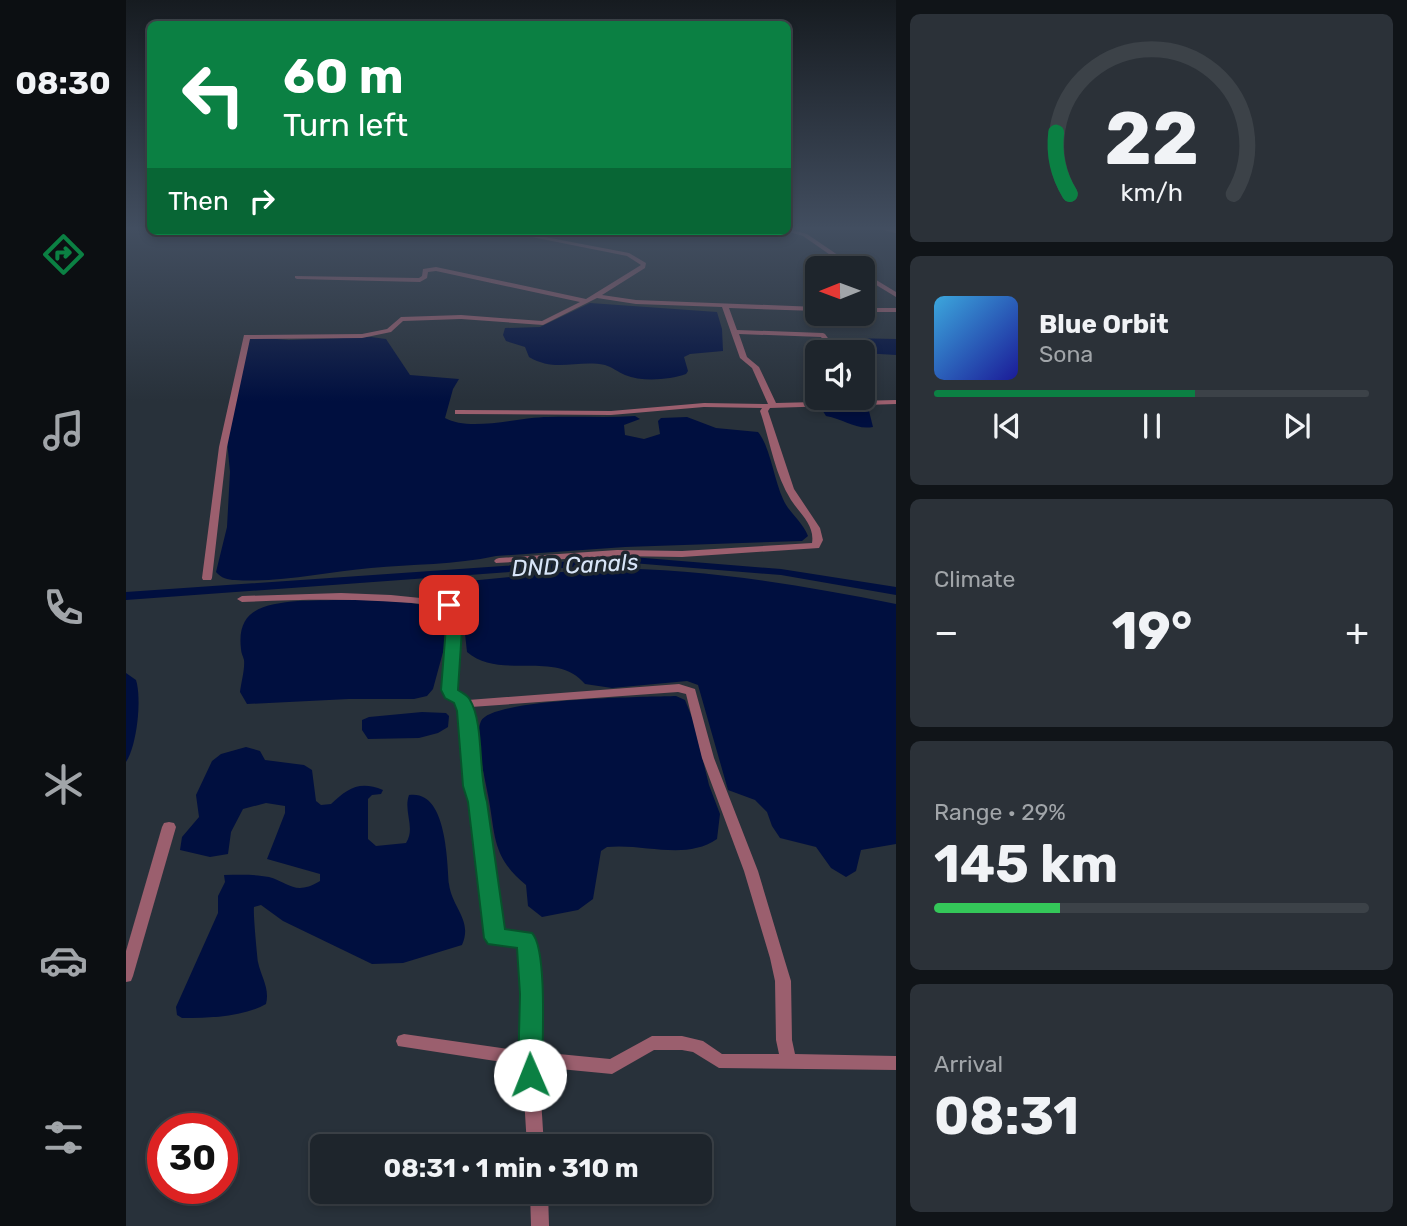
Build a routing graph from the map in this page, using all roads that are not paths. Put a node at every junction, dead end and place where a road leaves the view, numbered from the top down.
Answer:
1 (517, 286) edge
2 (612, 286) edge
3 (596, 296) junction
4 (587, 301) junction
5 (725, 307) junction
6 (805, 309) edge
7 (875, 310) edge
8 (896, 310) edge
9 (733, 332) junction
10 (827, 340) edge
11 (875, 401) edge
12 (896, 402) edge
13 (805, 404) edge
14 (771, 406) junction
15 (458, 412) dead end
16 (499, 561) dead end
17 (207, 578) dead end
18 (242, 599) dead end
19 (464, 704) junction
20 (169, 827) dead end
21 (126, 976) edge
22 (404, 1041) dead end
23 (530, 1059) junction
24 (789, 1062) junction
25 (896, 1063) edge
26 (534, 1134) edge
27 (539, 1204) edge
28 (540, 1226) edge

1 - 4 street
2 - 3 street
3 - 4 street
3 - 5 street
4 - 17 street
5 - 6 street
5 - 9 street
7 - 8 street
9 - 10 street
9 - 14 street
11 - 12 street
13 - 14 street
14 - 15 street
14 - 16 street
18 - 19 street
19 - 23 street
19 - 24 street
20 - 21 street
22 - 23 street
23 - 24 street
23 - 26 street
24 - 25 street
27 - 28 street

